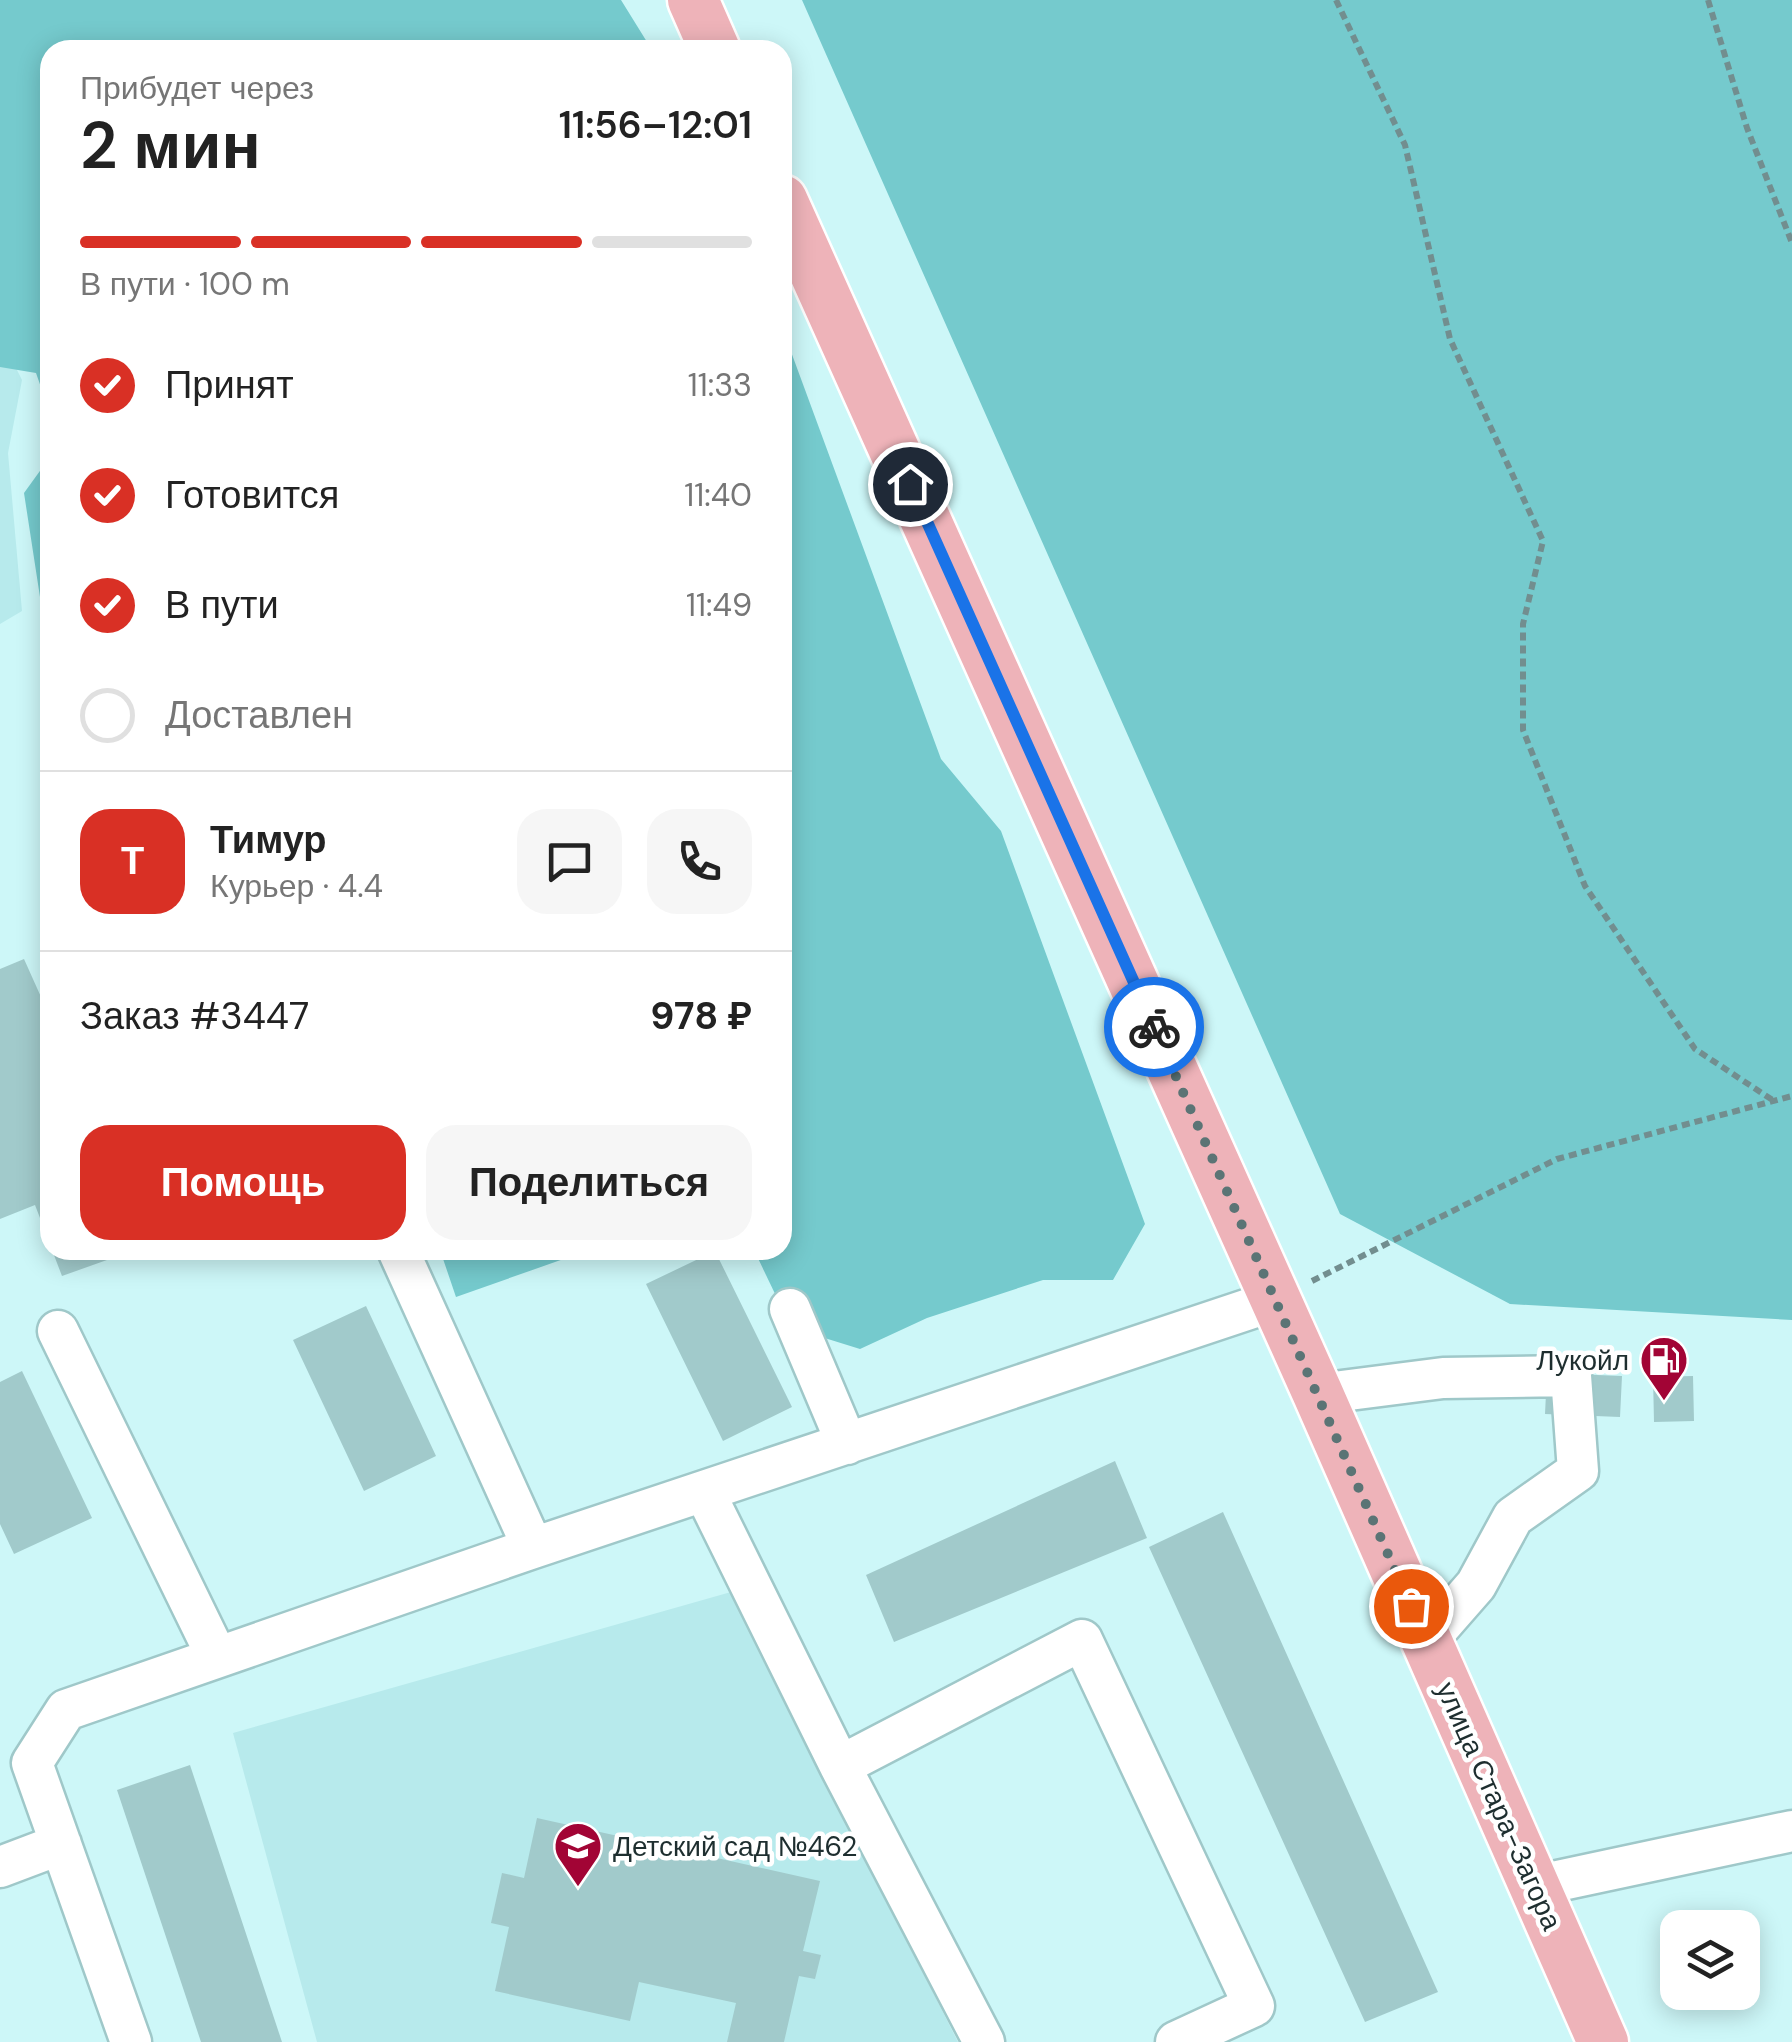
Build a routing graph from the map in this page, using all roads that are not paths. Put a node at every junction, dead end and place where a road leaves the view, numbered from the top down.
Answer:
1 (692, 0) edge
2 (710, 40) edge
3 (792, 222) edge
4 (403, 1260) edge
5 (1276, 1300) junction
6 (790, 1309) dead end
7 (58, 1331) dead end
8 (1318, 1394) junction
9 (847, 1444) junction
10 (704, 1492) junction
11 (533, 1548) junction
12 (1427, 1642) junction
13 (216, 1658) junction
14 (840, 1766) junction
15 (1792, 1832) edge
16 (62, 1844) junction
17 (0, 1867) edge
18 (1534, 1886) junction
19 (130, 2042) edge
20 (984, 2042) edge
21 (1176, 2042) edge
22 (1603, 2042) edge

1 - 2 main road
3 - 5 main road, улица Стара-Загора
4 - 11 lane
5 - 8 main road, улица Стара-Загора
5 - 9 lane
6 - 9 lane
7 - 13 lane
8 - 12 main road, улица Стара-Загора
8 - 12 lane
9 - 10 lane
10 - 11 lane
10 - 14 lane
11 - 13 lane
12 - 18 main road, улица Стара-Загора
13 - 16 lane
14 - 20 lane
14 - 21 lane
15 - 18 lane
16 - 17 lane
16 - 19 lane
18 - 22 main road, улица Стара-Загора

